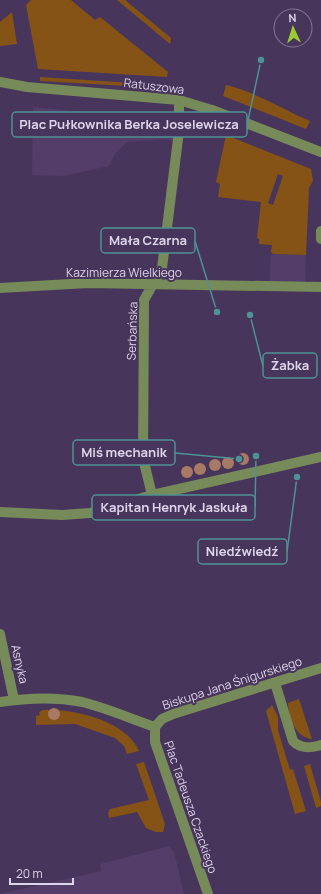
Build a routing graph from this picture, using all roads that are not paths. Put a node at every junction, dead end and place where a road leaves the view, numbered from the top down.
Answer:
1 (0, 82) edge
2 (179, 100) junction
3 (321, 152) edge
4 (321, 232) edge
5 (320, 239) edge
6 (152, 284) junction
7 (321, 287) edge
8 (0, 288) edge
9 (321, 457) edge
10 (152, 495) junction
11 (3, 512) edge
12 (0, 634) edge
13 (321, 668) edge
14 (275, 682) junction
15 (14, 700) junction
16 (0, 702) edge
17 (155, 727) junction
18 (321, 745) edge
19 (208, 894) edge

1 - 2 street, Ratuszowa
2 - 3 street, Ratuszowa
2 - 6 street, Serbańska
4 - 5 street
6 - 7 street, Kazimierza Wielkiego
6 - 8 street, Kazimierza Wielkiego
6 - 10 street, Serbańska
9 - 10 street
10 - 11 street
12 - 15 street, Asnyka
13 - 14 street, Biskupa Jana Śnigurskiego
14 - 17 street, Biskupa Jana Śnigurskiego
14 - 18 street
15 - 16 street, Biskupa Jana Śnigurskiego
15 - 17 street, Biskupa Jana Śnigurskiego
17 - 19 street, Plac Tadeusza Czackiego

